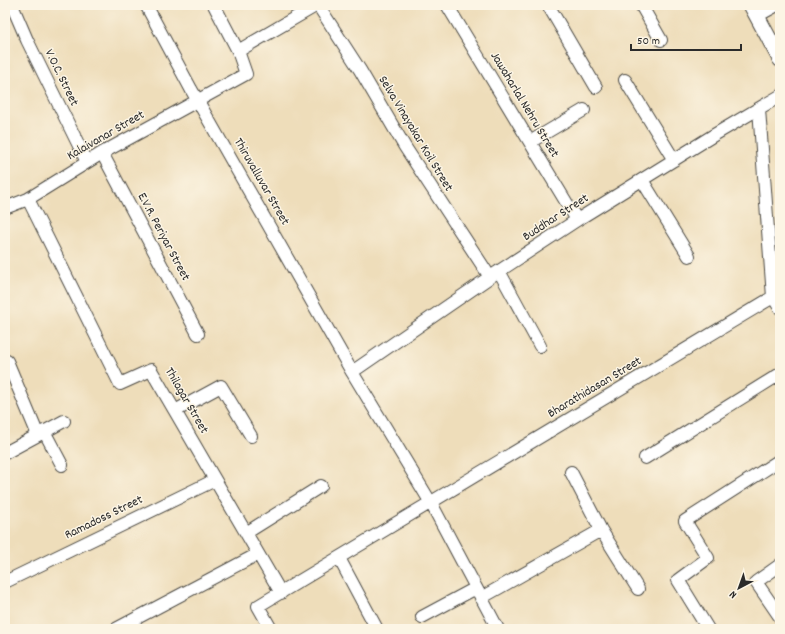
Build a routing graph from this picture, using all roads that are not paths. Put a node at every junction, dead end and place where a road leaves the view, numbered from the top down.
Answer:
1 (12, 5) edge
2 (146, 5) edge
3 (214, 5) edge
4 (318, 5) edge
5 (447, 5) edge
6 (548, 5) edge
7 (641, 5) edge
8 (777, 5) edge
9 (754, 11) edge
10 (661, 40) dead end
11 (238, 51) junction
12 (780, 59) edge
13 (625, 80) dead end
14 (596, 87) dead end
15 (780, 96) edge
16 (199, 101) junction
17 (759, 109) junction
18 (584, 110) dead end
19 (530, 142) junction
20 (102, 153) junction
21 (674, 160) junction
22 (87, 162) junction
23 (642, 180) junction
24 (28, 199) junction
25 (5, 208) edge
26 (577, 220) junction
27 (689, 256) dead end
28 (495, 274) junction
29 (773, 297) junction
30 (780, 308) edge
31 (198, 334) dead end
32 (540, 346) dead end
33 (7, 361) dead end
34 (352, 372) junction
35 (780, 374) edge
36 (175, 411) junction
37 (64, 421) dead end
38 (41, 433) junction
39 (251, 436) dead end
40 (5, 452) edge
41 (645, 458) dead end
42 (780, 460) edge
43 (62, 465) dead end
44 (571, 472) dead end
45 (215, 480) junction
46 (321, 486) dead end
47 (431, 503) junction
48 (601, 530) junction
49 (246, 533) junction
50 (258, 554) junction
51 (339, 558) junction
52 (780, 565) edge
53 (5, 582) edge
54 (638, 589) dead end
55 (281, 593) junction
56 (478, 593) junction
57 (422, 617) dead end
58 (780, 617) edge
59 (116, 629) edge
60 (271, 629) edge
61 (377, 629) edge
62 (498, 629) edge
63 (708, 629) edge

1 - 22 street, V.O.C. Street
2 - 16 street, Thiruvalluvar Street
3 - 11 street
4 - 11 street
4 - 28 street, Selva Vinayakar Koil Street
5 - 19 street, Jawaharlal Nehru Street
6 - 14 street
7 - 10 street
8 - 9 street
9 - 12 street
11 - 16 street, Kalaivanar Street
13 - 21 street
15 - 17 street, Buddhar Street
16 - 20 street, Kalaivanar Street
16 - 34 street, Thiruvalluvar Street
17 - 21 street, Buddhar Street
17 - 29 street
18 - 19 street
19 - 26 street, Jawaharlal Nehru Street
20 - 22 street, Kalaivanar Street
20 - 31 street, E.V.R. Periyar Street
21 - 23 street, Buddhar Street
22 - 24 street, Kalaivanar Street
23 - 26 street, Buddhar Street
23 - 27 street
24 - 25 street, Kalaivanar Street
24 - 36 street, Thilagar Street
26 - 28 street, Buddhar Street
28 - 32 street, Selva Vinayakar Koil Street
28 - 34 street, Buddhar Street
29 - 30 street
29 - 47 street, Bharathidasan Street
33 - 38 street
34 - 47 street, Thiruvalluvar Street
35 - 41 street
36 - 39 street
36 - 45 street, Thilagar Street
37 - 38 street
38 - 40 street
38 - 43 street
42 - 63 street
44 - 48 street
45 - 49 street, Thilagar Street
45 - 53 street, Ramadoss Street
46 - 49 street
47 - 51 street, Bharathidasan Street
47 - 56 street, Thiruvalluvar Street
48 - 54 street
48 - 56 street
49 - 50 street, Thilagar Street
50 - 55 street, Thilagar Street
50 - 59 street
51 - 55 street, Bharathidasan Street
51 - 61 street
52 - 58 street
55 - 60 street, Bharathidasan Street
56 - 57 street
56 - 62 street, Thiruvalluvar Street

